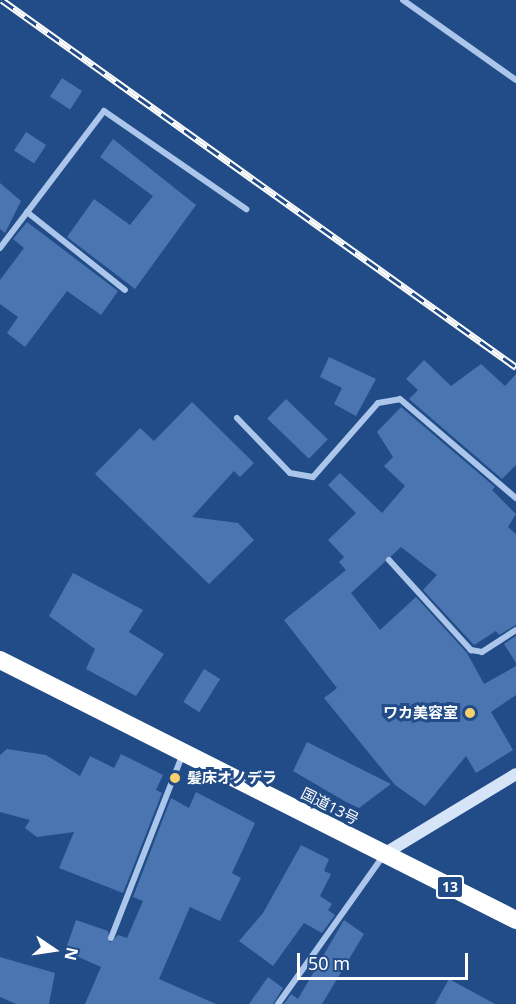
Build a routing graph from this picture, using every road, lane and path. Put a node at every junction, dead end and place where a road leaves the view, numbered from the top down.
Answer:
1 (403, 0) edge
2 (516, 80) edge
3 (246, 209) dead end
4 (27, 212) junction
5 (0, 248) edge
6 (124, 290) dead end
7 (237, 418) dead end
8 (516, 498) edge
9 (389, 560) dead end
10 (516, 630) edge
11 (0, 660) edge
12 (183, 752) junction
13 (516, 774) edge
14 (384, 854) junction
15 (516, 920) edge
16 (111, 938) dead end
17 (278, 1004) edge

1 - 2 street
3 - 4 street
4 - 5 street
4 - 6 street
7 - 8 street
9 - 10 street
11 - 12 highway, 国道13号 / 13
12 - 14 highway, 国道13号 / 13
12 - 16 street
13 - 14 street
14 - 15 highway, 国道13号 / 13
14 - 17 street

